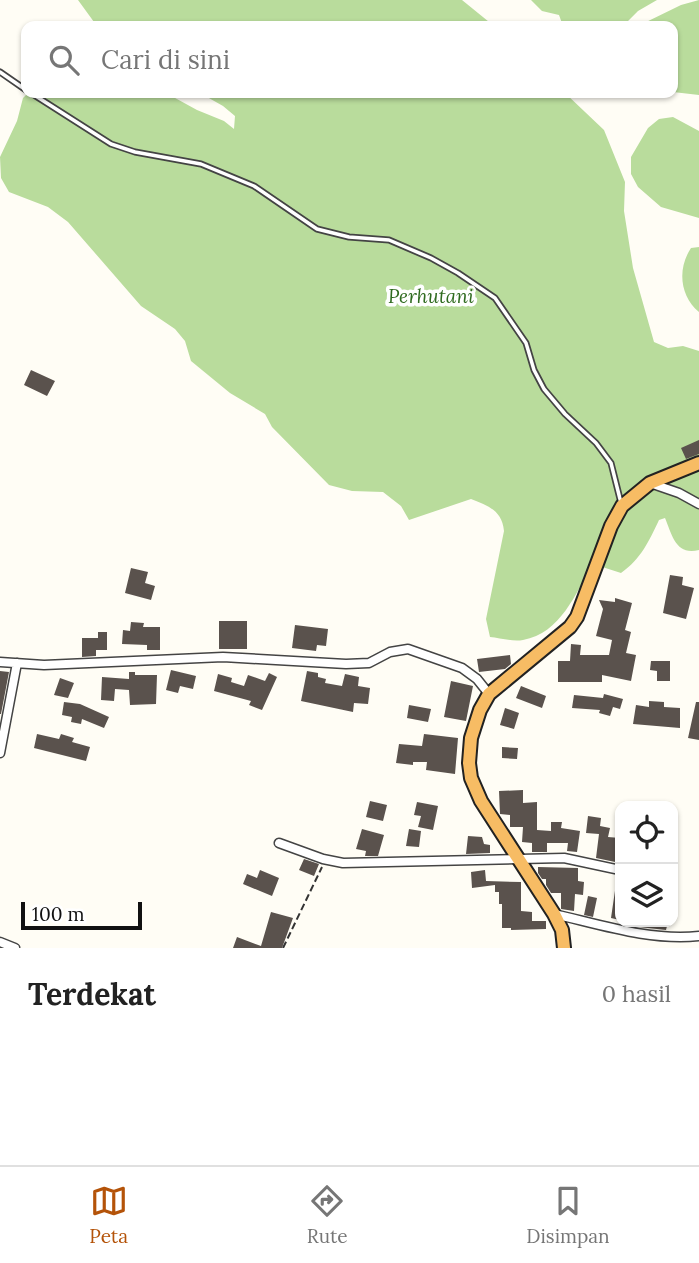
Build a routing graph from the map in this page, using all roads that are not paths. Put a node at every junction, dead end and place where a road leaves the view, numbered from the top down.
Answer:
1 (0, 72) edge
2 (21, 87) edge
3 (39, 98) edge
4 (699, 463) edge
5 (650, 483) junction
6 (699, 504) edge
7 (622, 506) junction
8 (0, 662) edge
9 (17, 663) junction
10 (489, 694) junction
11 (0, 753) edge
12 (279, 843) dead end
13 (516, 858) junction
14 (615, 869) edge
15 (554, 914) junction
16 (699, 936) edge
17 (0, 942) edge
18 (15, 948) edge
19 (564, 948) edge

1 - 2 lane
3 - 7 lane
4 - 5 highway
5 - 6 street
5 - 7 highway
7 - 10 highway
8 - 9 street
9 - 10 street
9 - 11 street
10 - 13 highway
12 - 13 street
13 - 14 street
13 - 15 highway
15 - 16 street
15 - 19 highway
17 - 18 street

